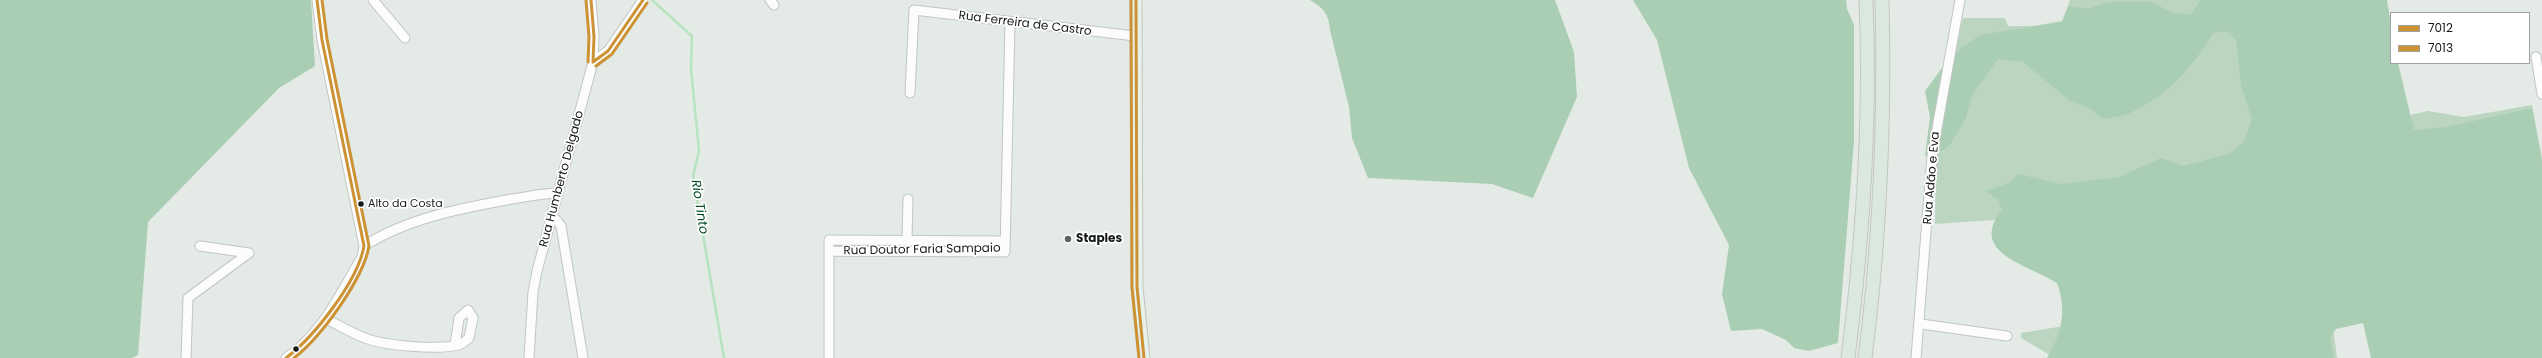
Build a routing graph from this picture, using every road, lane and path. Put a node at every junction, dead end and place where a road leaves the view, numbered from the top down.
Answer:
1 (316, 0) edge
2 (373, 0) edge
3 (591, 0) edge
4 (643, 0) edge
5 (1136, 0) edge
6 (1866, 0) edge
7 (1882, 0) edge
8 (1960, 0) edge
9 (1010, 22) junction
10 (1135, 36) junction
11 (405, 38) dead end
12 (2536, 57) dead end
13 (593, 62) junction
14 (2541, 84) edge
15 (910, 93) dead end
16 (2542, 94) edge
17 (558, 192) junction
18 (908, 199) dead end
19 (552, 216) junction
20 (907, 239) junction
21 (1005, 241) junction
22 (200, 246) dead end
23 (364, 246) junction
24 (829, 252) junction
25 (326, 319) junction
26 (1921, 324) junction
27 (2008, 336) dead end
28 (455, 345) dead end
29 (1848, 356) edge
30 (186, 358) edge
31 (286, 358) edge
32 (529, 358) edge
33 (583, 358) edge
34 (829, 358) edge
35 (1144, 358) edge
36 (1865, 358) edge
37 (1916, 358) edge

1 - 23 street
2 - 11 street
3 - 13 street, Rua Humberto Delgado
4 - 13 street
5 - 10 main road
6 - 29 highway
7 - 36 highway
8 - 26 street, Rua Adão e Eva
9 - 10 street, Rua Ferreira de Castro
9 - 15 street, Rua Ferreira de Castro
9 - 21 street, Rua Doutor Faria Sampaio
10 - 35 main road
12 - 14 street
13 - 17 street, Rua Humberto Delgado
14 - 16 street
17 - 19 street, Rua Humberto Delgado
17 - 23 street
18 - 20 street, Rua Doutor Faria Sampaio
19 - 32 street, Rua Humberto Delgado
19 - 33 street
20 - 21 street, Rua Doutor Faria Sampaio
20 - 24 street, Rua Doutor Faria Sampaio
21 - 24 street, Rua Doutor Faria Sampaio
22 - 30 street
23 - 25 street
24 - 34 street, Rua Doutor Faria Sampaio
25 - 28 street
25 - 31 street
26 - 27 street
26 - 37 street, Rua Adão e Eva

